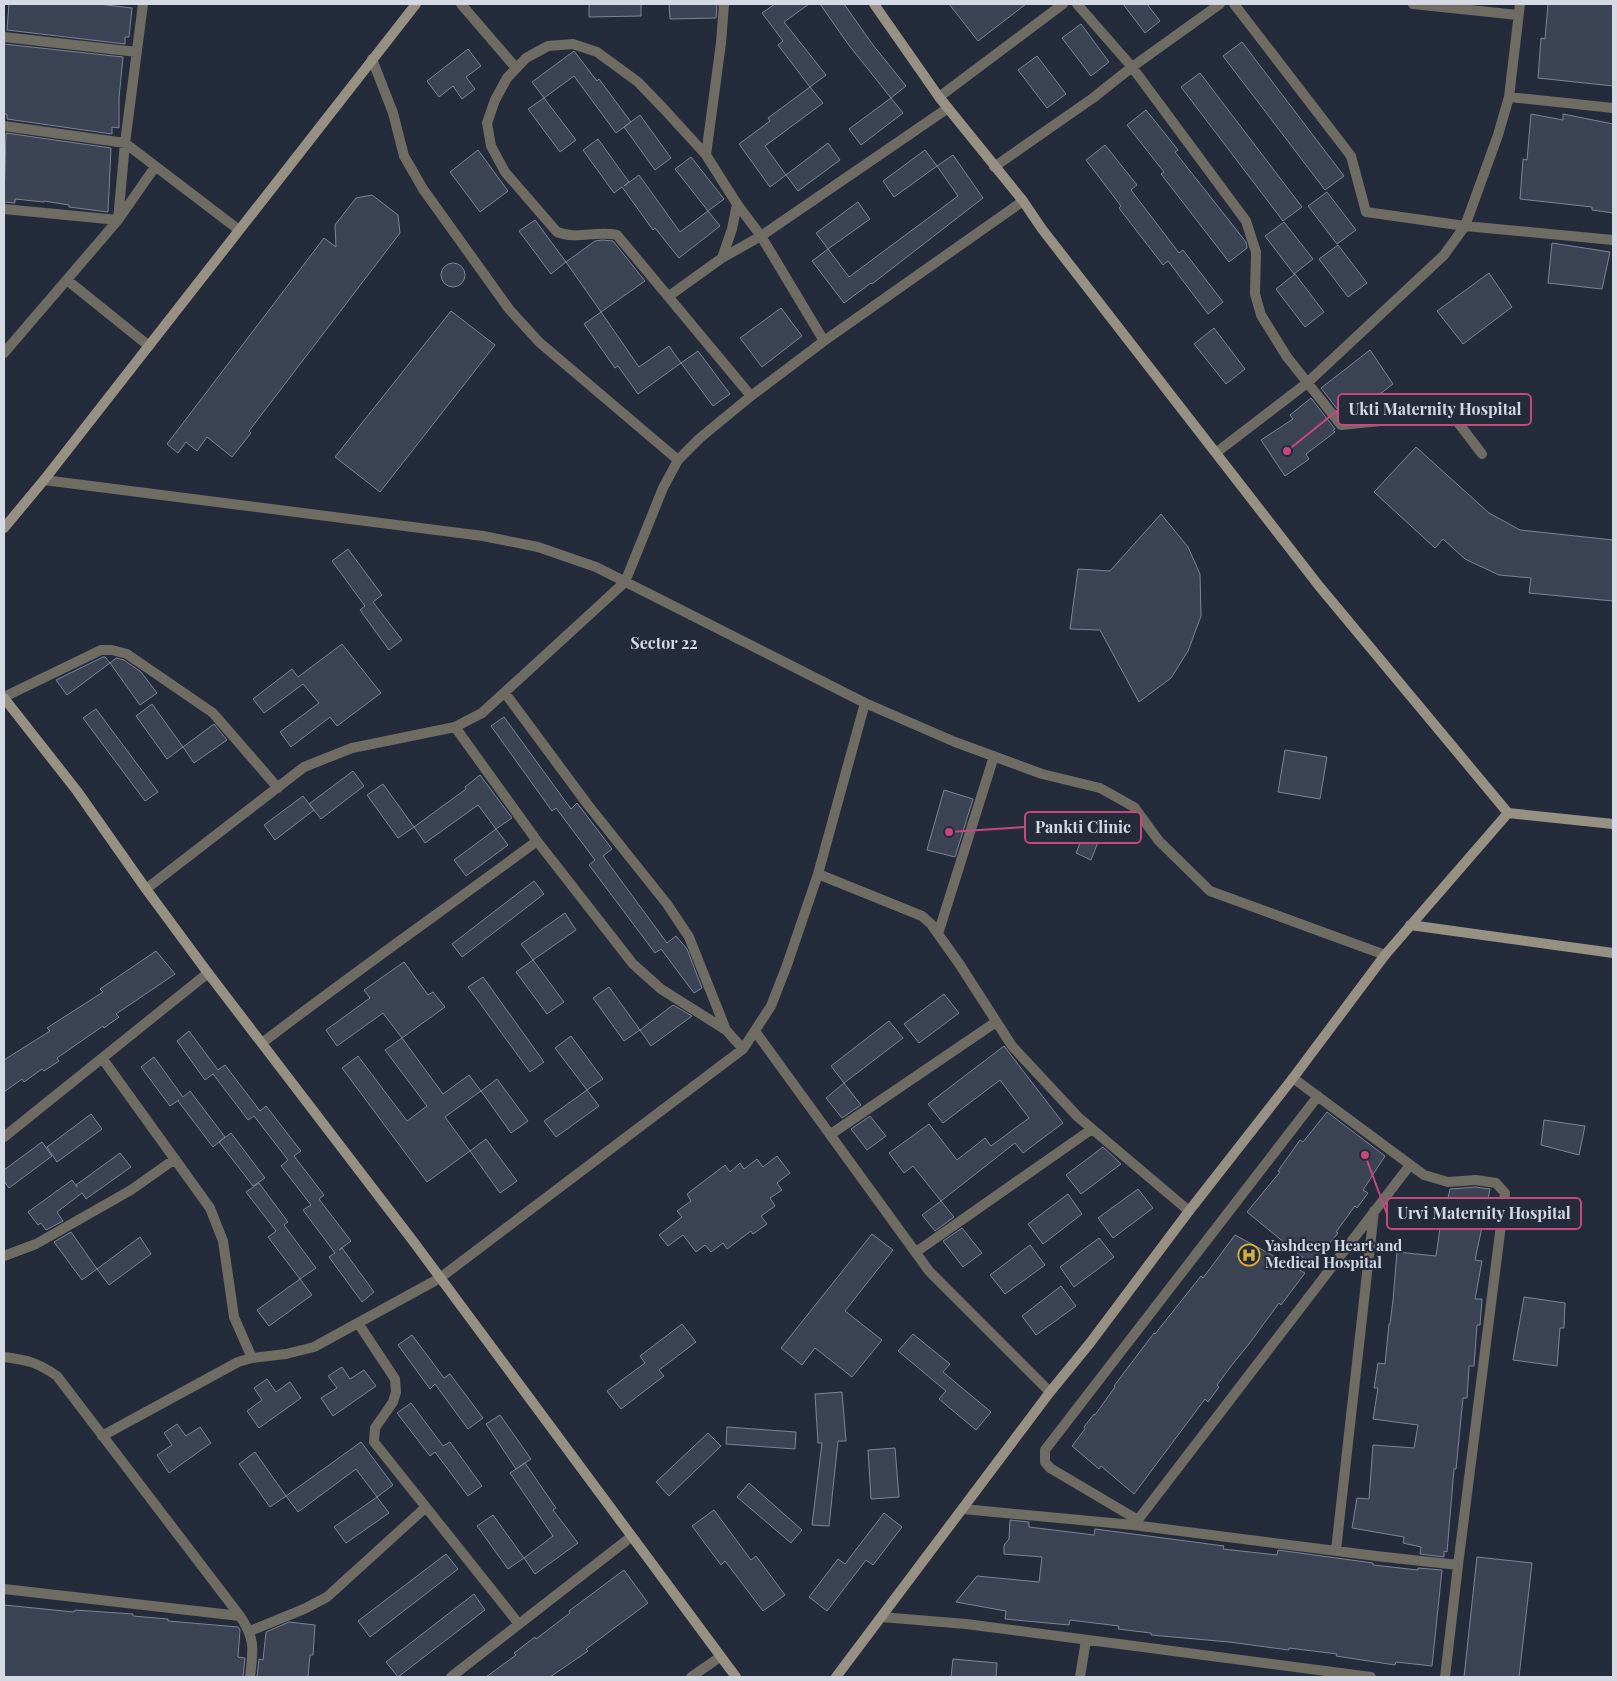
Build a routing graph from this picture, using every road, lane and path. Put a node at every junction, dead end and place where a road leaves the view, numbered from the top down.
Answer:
1 (143, 4) edge
2 (416, 4) edge
3 (461, 4) edge
4 (724, 4) edge
5 (874, 4) edge
6 (1063, 4) edge
7 (1077, 4) edge
8 (1220, 4) edge
9 (1234, 4) edge
10 (1413, 4) edge
11 (1520, 4) edge
12 (1518, 15) junction
13 (4, 37) edge
14 (137, 52) junction
15 (372, 59) junction
16 (1132, 67) junction
17 (516, 68) junction
18 (1509, 97) junction
19 (940, 98) junction
20 (948, 108) junction
21 (1613, 108) edge
22 (4, 126) edge
23 (125, 143) junction
24 (706, 155) junction
25 (155, 167) junction
26 (994, 167) junction
27 (1023, 201) junction
28 (737, 204) junction
29 (4, 209) edge
30 (118, 220) junction
31 (1465, 226) junction
32 (238, 230) junction
33 (761, 236) junction
34 (1613, 240) edge
35 (722, 258) junction
36 (67, 280) junction
37 (669, 296) junction
38 (824, 341) junction
39 (149, 346) junction
40 (4, 353) edge
41 (1307, 383) junction
42 (751, 396) junction
43 (1217, 452) junction
44 (1482, 454) dead end
45 (678, 460) junction
46 (44, 480) junction
47 (4, 528) edge
48 (625, 582) junction
49 (505, 693) junction
50 (4, 698) edge
51 (865, 703) junction
52 (455, 728) junction
53 (994, 756) junction
54 (278, 788) junction
55 (1508, 813) junction
56 (1613, 824) edge
57 (537, 841) junction
58 (818, 874) junction
59 (146, 889) junction
60 (1410, 926) junction
61 (938, 934) junction
62 (1613, 954) edge
63 (1385, 955) junction
64 (208, 973) junction
65 (996, 1022) junction
66 (726, 1030) junction
67 (755, 1031) junction
68 (262, 1043) junction
69 (743, 1049) junction
70 (102, 1058) junction
71 (1293, 1078) junction
72 (1318, 1096) junction
73 (1092, 1129) junction
74 (831, 1134) junction
75 (4, 1137) edge
76 (175, 1159) junction
77 (1410, 1165) junction
78 (1189, 1210) junction
79 (1374, 1211) junction
80 (916, 1252) junction
81 (4, 1256) edge
82 (440, 1278) junction
83 (358, 1323) junction
84 (4, 1357) edge
85 (252, 1358) junction
86 (1050, 1392) junction
87 (102, 1436) junction
88 (426, 1507) junction
89 (963, 1509) junction
90 (1136, 1522) junction
91 (631, 1537) junction
92 (1336, 1550) junction
93 (1458, 1565) junction
94 (4, 1589) edge
95 (240, 1616) junction
96 (881, 1617) junction
97 (519, 1624) junction
98 (250, 1630) junction
99 (1086, 1640) junction
100 (720, 1657) junction
101 (250, 1677) edge
102 (452, 1677) edge
103 (691, 1677) edge
104 (736, 1677) edge
105 (836, 1677) edge
106 (1080, 1677) edge
107 (1371, 1677) edge
108 (1445, 1677) edge

1 - 14 street
2 - 15 street
3 - 17 street
4 - 24 street
5 - 19 street
6 - 19 street
7 - 16 street
8 - 16 street
9 - 31 street
10 - 12 street
11 - 12 street
12 - 18 street
13 - 14 street
14 - 23 street
15 - 32 street
15 - 45 street
16 - 26 street
16 - 41 street
17 - 24 street
17 - 37 street
18 - 21 street
18 - 31 street
19 - 20 street
20 - 26 street
20 - 33 street
22 - 23 street
23 - 25 street
23 - 30 street
24 - 28 street
25 - 30 street
25 - 32 street
26 - 27 street
27 - 38 street
27 - 43 street
28 - 33 street
28 - 35 street
29 - 30 street
30 - 36 street
31 - 34 street
31 - 41 street
32 - 39 street
33 - 35 street
33 - 38 street
35 - 37 street
36 - 39 street
36 - 40 street
37 - 42 street
38 - 42 street
39 - 46 street
41 - 43 street
41 - 44 street
42 - 45 street
43 - 55 street
45 - 48 street
46 - 47 street
46 - 48 street
48 - 49 street
48 - 51 street
49 - 52 street
49 - 66 street
50 - 54 street
50 - 59 street
51 - 53 street
51 - 58 street
52 - 54 street
52 - 57 street
53 - 61 street
53 - 63 street
54 - 59 street
55 - 56 street
55 - 60 street
57 - 66 street
57 - 68 street
58 - 61 street
58 - 67 street
59 - 64 street
60 - 62 street
60 - 63 street
61 - 65 street
63 - 71 street
64 - 68 street
64 - 70 street
65 - 73 street
65 - 74 street
66 - 69 street
67 - 69 street
67 - 74 street
68 - 82 street
69 - 82 street
70 - 75 street
70 - 76 street
71 - 72 street
71 - 78 street
72 - 77 street
72 - 90 street
73 - 78 street
73 - 80 street
74 - 80 street
76 - 81 street
76 - 85 street
77 - 79 street
77 - 93 street
78 - 86 street
79 - 90 street
79 - 92 street
80 - 86 street
82 - 83 street
82 - 91 street
83 - 85 street
83 - 88 street
84 - 87 street
85 - 87 street
86 - 89 street
87 - 95 street
88 - 97 street
88 - 98 street
89 - 90 street
89 - 96 street
90 - 92 street
91 - 97 street
91 - 100 street
92 - 93 street
93 - 108 street
94 - 95 street
95 - 98 street
96 - 99 street
96 - 105 street
97 - 102 street
98 - 101 street
99 - 106 street
99 - 107 street
100 - 103 street
100 - 104 street

